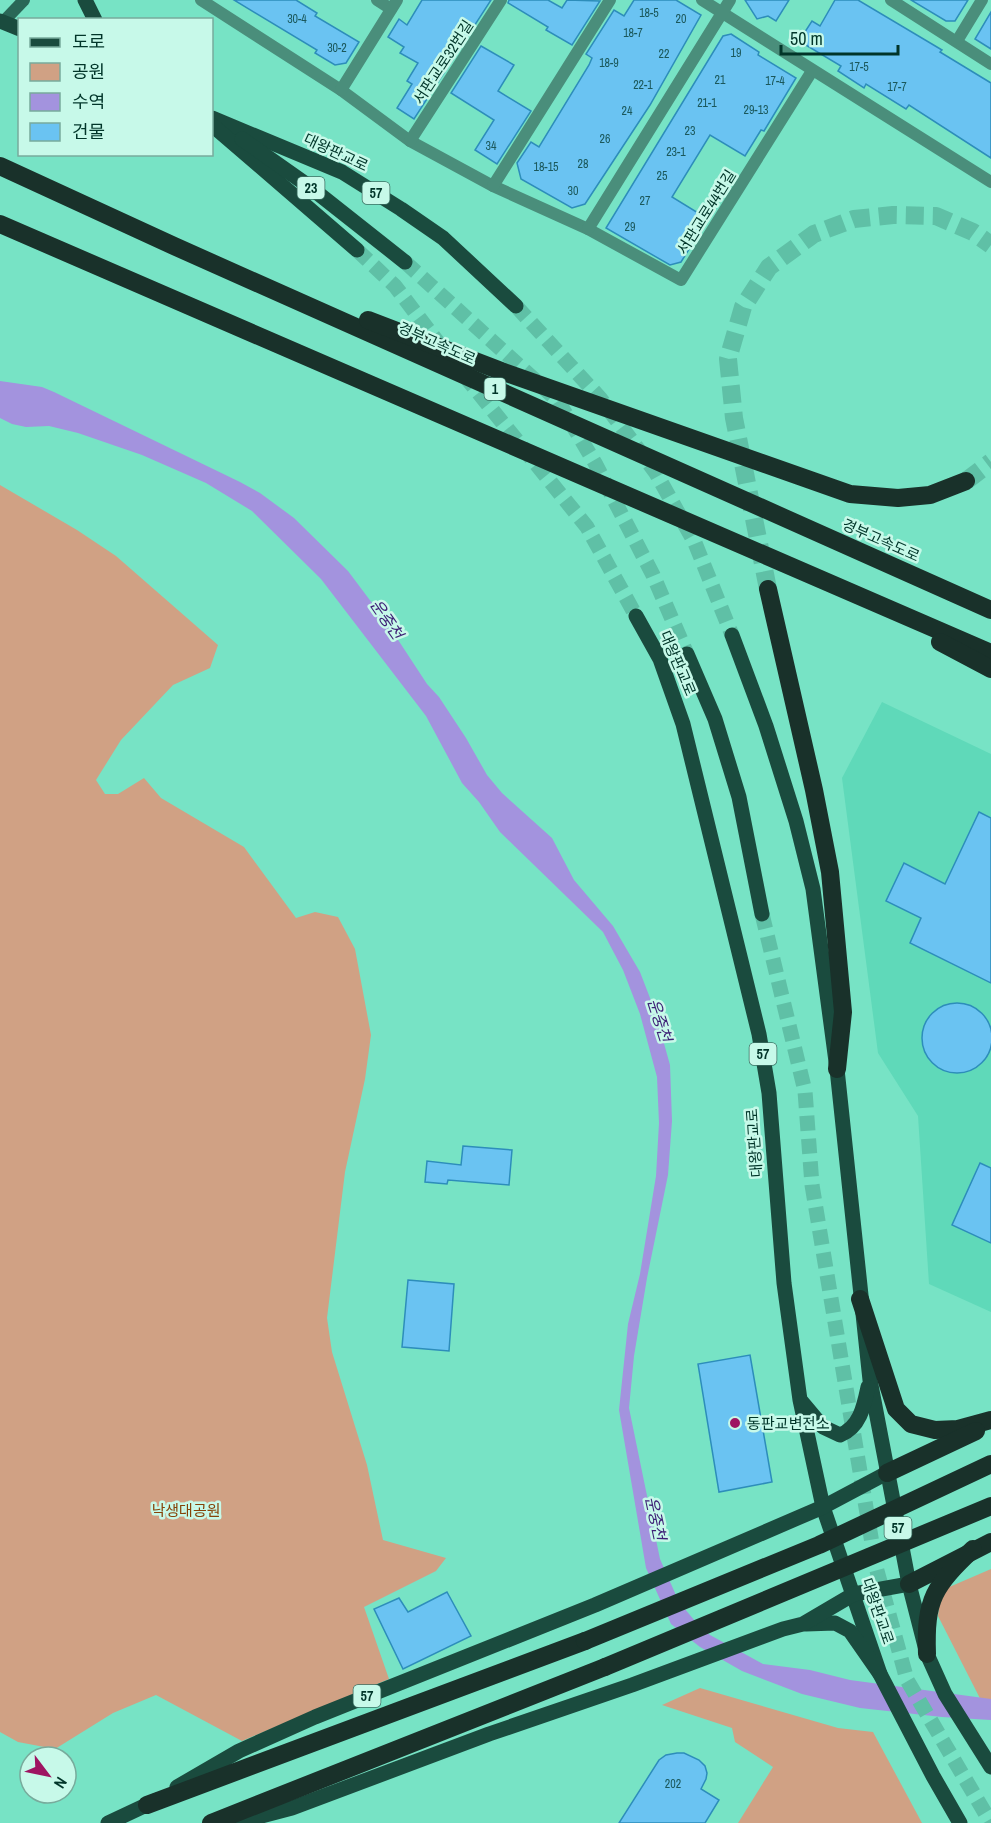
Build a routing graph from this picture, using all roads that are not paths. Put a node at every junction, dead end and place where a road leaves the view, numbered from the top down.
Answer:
1 (9, 0) edge
2 (24, 0) edge
3 (85, 0) edge
4 (201, 0) edge
5 (377, 0) edge
6 (501, 0) edge
7 (610, 0) edge
8 (702, 0) edge
9 (730, 0) edge
10 (891, 0) edge
11 (982, 0) edge
12 (394, 4) edge
13 (722, 13) junction
14 (94, 18) edge
15 (1, 22) edge
16 (18, 28) edge
17 (957, 41) junction
18 (991, 64) edge
19 (812, 71) junction
20 (341, 90) junction
21 (213, 121) edge
22 (213, 122) edge
23 (213, 122) edge
24 (410, 141) junction
25 (0, 166) edge
26 (991, 182) edge
27 (493, 186) junction
28 (0, 224) edge
29 (588, 229) junction
30 (174, 246) junction
31 (357, 250) tunnel mouth
32 (405, 262) tunnel mouth
33 (516, 306) tunnel mouth
34 (966, 481) tunnel mouth
35 (825, 580) junction
36 (768, 589) tunnel mouth
37 (991, 608) edge
38 (636, 616) tunnel mouth
39 (732, 635) tunnel mouth
40 (991, 652) edge
41 (687, 654) tunnel mouth
42 (991, 669) edge
43 (762, 914) tunnel mouth
44 (837, 1069) junction
45 (860, 1299) junction
46 (870, 1380) junction
47 (800, 1400) junction
48 (991, 1422) edge
49 (991, 1464) edge
50 (887, 1473) junction
51 (991, 1506) edge
52 (823, 1508) junction
53 (991, 1542) edge
54 (973, 1549) junction
55 (909, 1584) junction
56 (854, 1594) junction
57 (803, 1624) junction
58 (866, 1648) junction
59 (927, 1654) junction
60 (991, 1767) edge
61 (147, 1805) junction
62 (108, 1823) edge
63 (211, 1823) edge
64 (235, 1823) edge
65 (960, 1823) edge

1 - 15 main road
2 - 15 main road
3 - 14 main road
4 - 20 street
5 - 12 street
6 - 24 street, 서판교로32번길
7 - 27 street
8 - 13 street
9 - 13 street
10 - 17 street
11 - 17 street
12 - 20 street
13 - 19 street
13 - 29 street
15 - 16 main road
17 - 18 street
19 - 26 street
19 - 29 street, 서판교로44번길
20 - 24 street
21 - 33 main road, 대왕판교로 / 57
22 - 31 main road
23 - 32 main road, 23
24 - 27 street, 서판교로44번길
25 - 30 highway, 경부고속도로 / 1
27 - 29 street, 서판교로44번길
28 - 35 highway
30 - 34 highway
30 - 37 highway, 경부고속도로 / 1
35 - 40 highway
35 - 42 highway
36 - 44 highway
38 - 47 main road, 대왕판교로 / 57
39 - 44 main road, 57
41 - 43 main road, 대왕판교로
44 - 45 main road, 57
45 - 46 main road, 57
45 - 48 highway
46 - 47 main road
46 - 50 main road, 57
47 - 52 main road, 대왕판교로 / 57
48 - 50 highway
49 - 61 highway, bridge
50 - 52 main road
50 - 55 main road, 57
51 - 63 highway, bridge
52 - 56 main road, 대왕판교로
52 - 61 main road, 57
53 - 54 highway
54 - 55 highway
54 - 59 highway
55 - 56 main road
55 - 59 main road
56 - 57 main road
56 - 58 main road, 대왕판교로
57 - 58 main road
57 - 64 main road
58 - 65 main road, 대왕판교로
59 - 60 main road
61 - 62 main road

